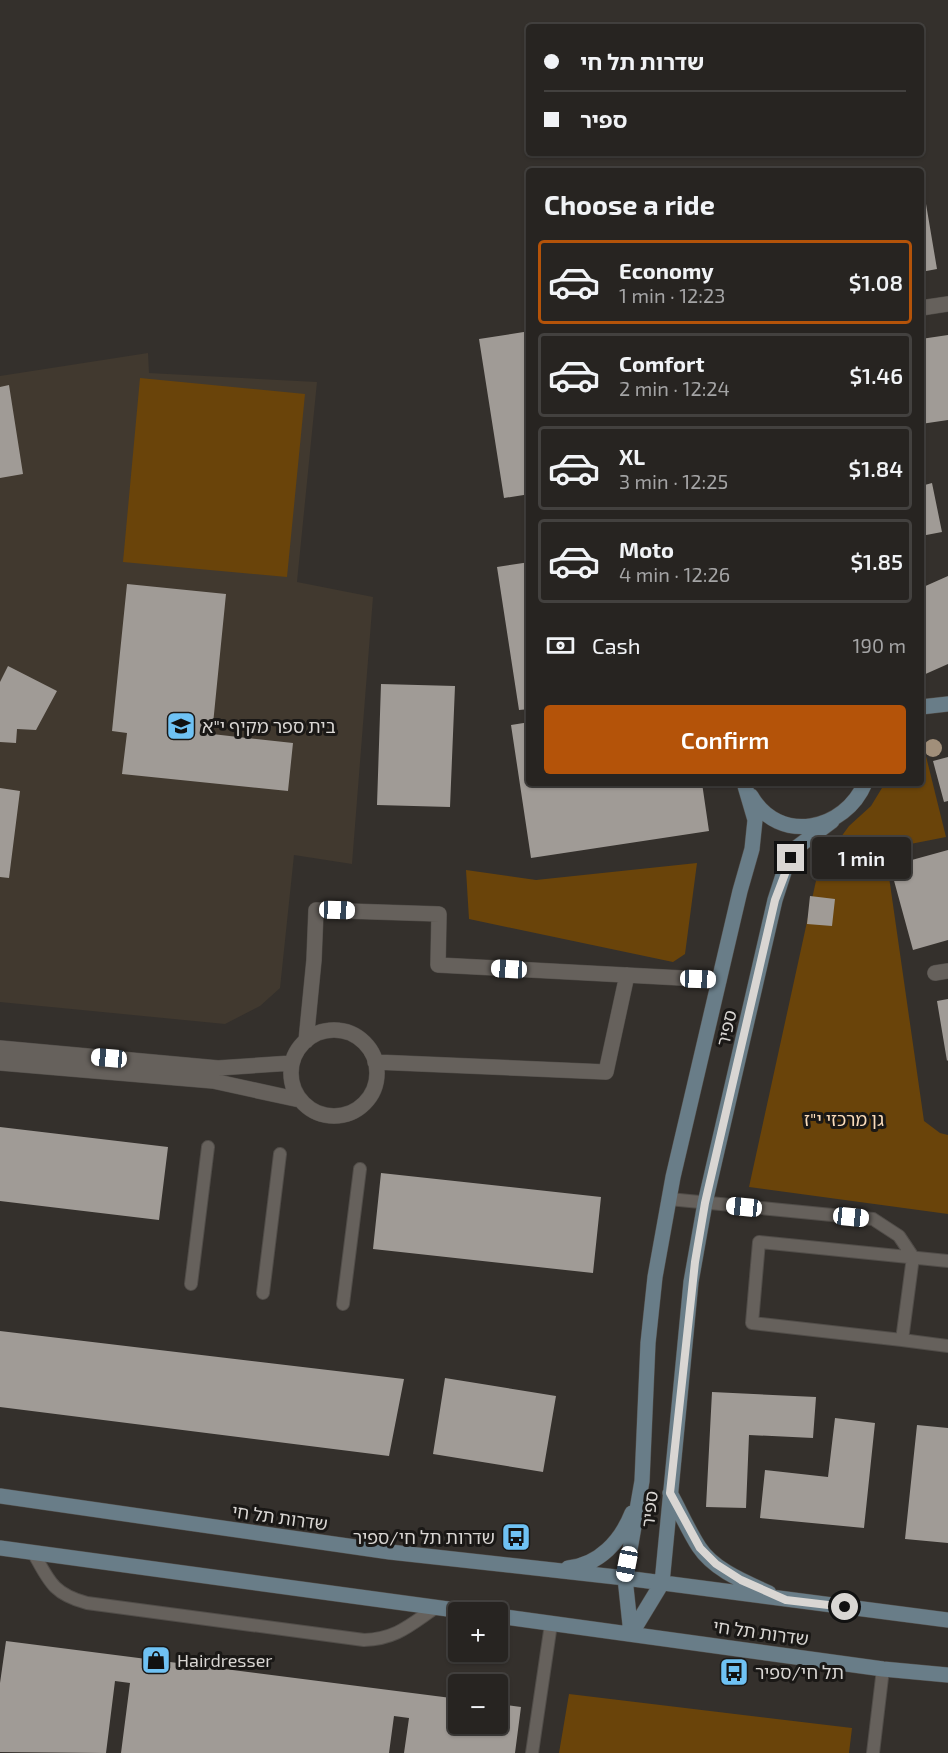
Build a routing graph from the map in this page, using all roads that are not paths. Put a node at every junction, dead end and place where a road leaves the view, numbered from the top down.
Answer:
1 (948, 304) edge
2 (924, 308) edge
3 (945, 705) edge
4 (924, 707) edge
5 (924, 716) edge
6 (746, 786) edge
7 (746, 786) edge
8 (864, 786) edge
9 (832, 821) junction
10 (627, 975) junction
11 (719, 980) junction
12 (306, 1041) junction
13 (0, 1048) edge
14 (375, 1062) junction
15 (0, 1063) edge
16 (292, 1063) junction
17 (300, 1100) junction
18 (208, 1147) dead end
19 (280, 1154) dead end
20 (360, 1169) dead end
21 (669, 1199) junction
22 (705, 1203) junction
23 (914, 1257) junction
24 (948, 1261) edge
25 (191, 1284) dead end
26 (263, 1293) dead end
27 (343, 1304) dead end
28 (902, 1340) junction
29 (948, 1346) edge
30 (642, 1481) junction
31 (670, 1493) junction
32 (0, 1496) edge
33 (0, 1548) edge
34 (33, 1552) junction
35 (543, 1570) junction
36 (625, 1578) junction
37 (662, 1583) junction
38 (786, 1600) junction
39 (435, 1608) junction
40 (448, 1609) edge
41 (508, 1617) edge
42 (948, 1620) edge
43 (551, 1623) junction
44 (631, 1634) junction
45 (883, 1669) junction
46 (948, 1676) edge
47 (532, 1753) edge
48 (873, 1753) edge

1 - 2 street
3 - 4 street
3 - 5 street
6 - 9 street
7 - 11 street, ספיר
8 - 9 street, ספיר
9 - 22 street, ספיר
10 - 11 street
10 - 12 street
10 - 14 street
11 - 21 street, ספיר
12 - 14 street
12 - 16 street
13 - 16 street
14 - 17 street
15 - 17 street
16 - 17 street
18 - 25 lane
19 - 26 lane
20 - 27 lane
21 - 22 lane
21 - 30 street, ספיר
22 - 23 lane
22 - 31 street, ספיר
23 - 24 lane
23 - 28 lane
23 - 28 lane
28 - 29 lane
30 - 35 street
30 - 36 street, ספיר
31 - 37 street, ספיר
31 - 38 street
32 - 35 street, שדרות תל חי
33 - 34 street
34 - 39 street
34 - 39 lane
35 - 36 street, שדרות תל חי
36 - 37 street, שדרות תל חי
36 - 44 street, ספיר
37 - 38 street, שדרות תל חי
37 - 44 street, ספיר
38 - 42 street, שדרות תל חי
39 - 40 street
41 - 43 street, שדרות תל חי
43 - 44 street, שדרות תל חי
43 - 47 lane
44 - 45 street, שדרות תל חי
45 - 46 street, שדרות תל חי
45 - 48 lane

